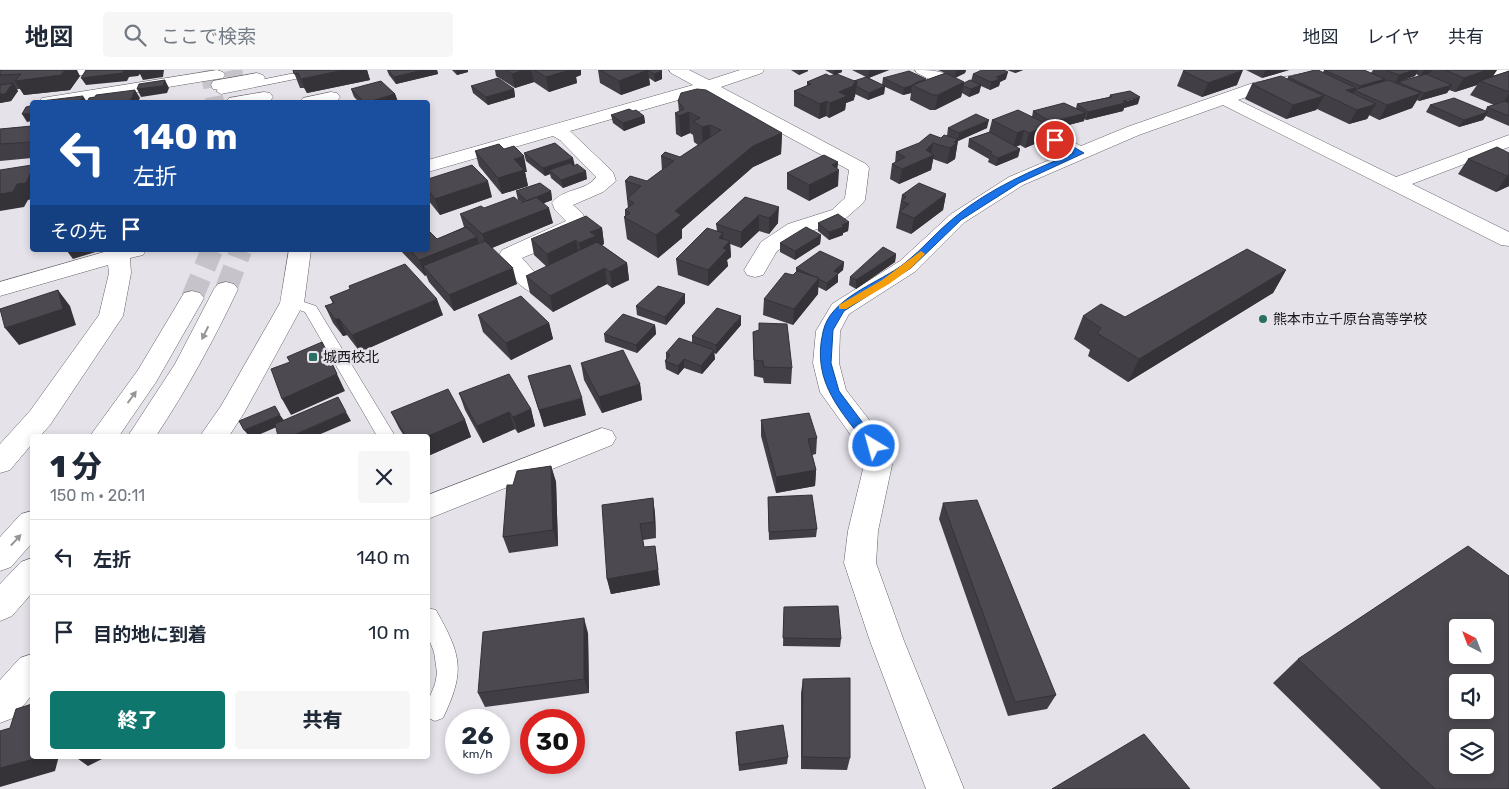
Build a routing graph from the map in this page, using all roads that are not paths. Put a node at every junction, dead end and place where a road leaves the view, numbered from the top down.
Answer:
1 (82, 70) edge
2 (326, 70) edge
3 (677, 70) edge
4 (756, 70) edge
5 (923, 70) edge
6 (1492, 70) edge
7 (1342, 71) edge
8 (1509, 76) edge
9 (0, 78) edge
10 (257, 78) dead end
11 (948, 81) edge
12 (1362, 82) edge
13 (219, 85) edge
14 (705, 87) junction
15 (264, 97) dead end
16 (331, 97) dead end
17 (68, 100) edge
18 (247, 100) edge
19 (318, 100) edge
20 (1224, 100) junction
21 (555, 130) junction
22 (1043, 134) edge
23 (1509, 141) edge
24 (1080, 153) junction
25 (430, 165) edge
26 (1394, 184) junction
27 (1509, 240) edge
28 (127, 252) edge
29 (300, 252) edge
30 (755, 270) dead end
31 (535, 285) edge
32 (0, 289) edge
33 (226, 289) tunnel mouth
34 (192, 298) tunnel mouth
35 (292, 302) junction
36 (105, 434) edge
37 (143, 434) edge
38 (215, 434) edge
39 (385, 434) edge
40 (602, 438) dead end
41 (0, 462) edge
42 (430, 506) edge
43 (30, 525) edge
44 (0, 558) edge
45 (30, 574) edge
46 (0, 606) edge
47 (430, 621) edge
48 (30, 672) edge
49 (0, 706) edge
50 (435, 710) dead end
51 (945, 789) edge

1 - 9 street
2 - 13 lane
3 - 14 street
4 - 14 street
5 - 11 street
6 - 8 street
7 - 12 street
7 - 20 street
10 - 13 street
13 - 17 street
14 - 21 street
14 - 30 street
15 - 18 street
16 - 19 street
20 - 24 street
20 - 26 street
21 - 25 street
21 - 31 street
22 - 24 street
23 - 26 street
24 - 51 street
26 - 27 street
28 - 32 street
28 - 41 street
29 - 35 street
33 -> 37 street
36 -> 34 street
35 - 38 street
35 - 39 lane
40 - 42 street
44 -> 43 street
45 - 46 street
47 - 50 lane
48 - 49 street

